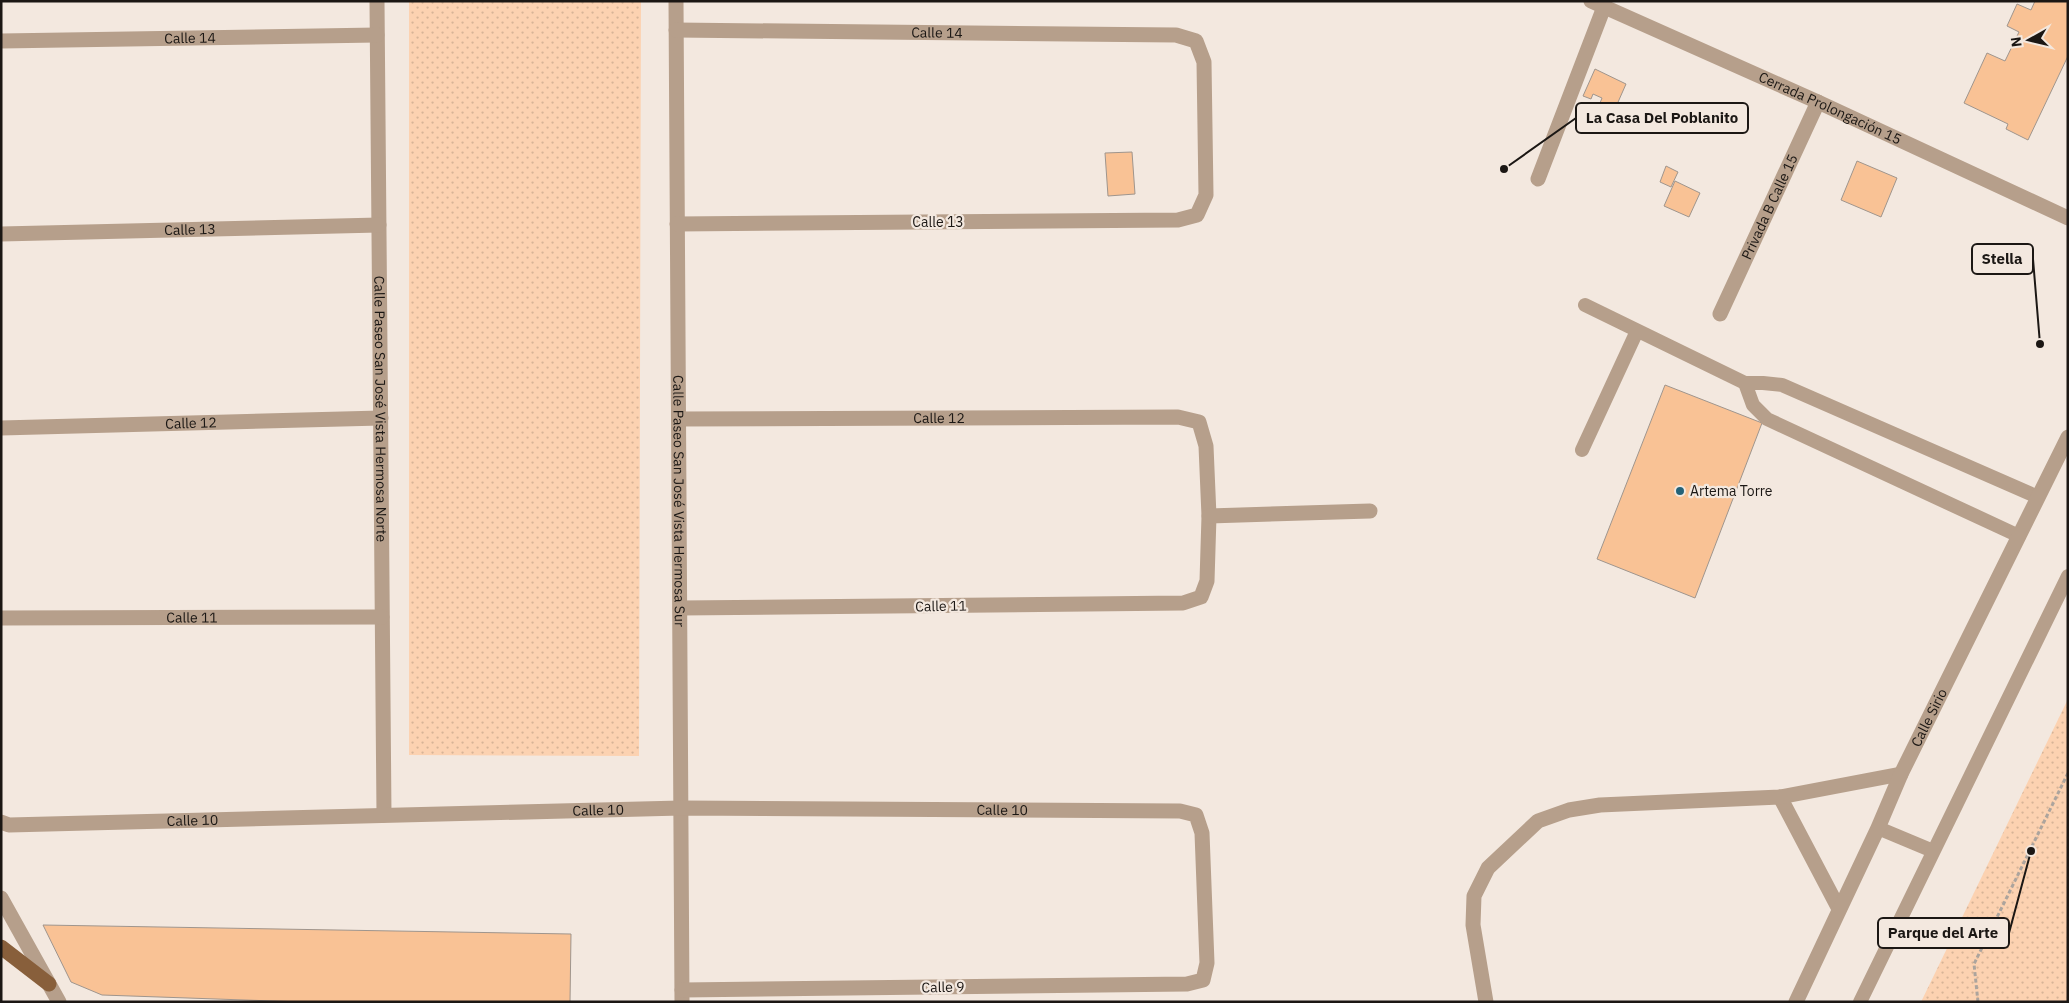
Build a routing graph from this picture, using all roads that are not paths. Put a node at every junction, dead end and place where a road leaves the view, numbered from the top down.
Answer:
1 (377, 1) edge
2 (676, 1) edge
3 (1597, 4) edge
4 (676, 30) junction
5 (377, 35) junction
6 (1, 41) edge
7 (1818, 102) junction
8 (1538, 179) dead end
9 (1198, 215) joint
10 (2068, 218) edge
11 (677, 224) junction
12 (379, 226) junction
13 (1, 234) edge
14 (1585, 305) dead end
15 (1720, 314) dead end
16 (1637, 331) junction
17 (1745, 383) junction
18 (380, 418) junction
19 (679, 419) junction
20 (1, 428) edge
21 (2068, 437) edge
22 (1582, 450) dead end
23 (2038, 496) junction
24 (1370, 511) dead end
25 (1210, 516) junction
26 (2019, 536) junction
27 (2068, 576) edge
28 (680, 608) junction
29 (382, 617) junction
30 (1, 618) edge
31 (1901, 774) junction
32 (1780, 797) junction
33 (681, 808) junction
34 (384, 815) junction
35 (3, 825) edge
36 (1878, 828) junction
37 (1933, 851) junction
38 (1, 898) edge
39 (1839, 909) junction
40 (1, 947) edge
41 (1203, 980) joint
42 (49, 984) junction
43 (682, 996) edge
44 (59, 1002) edge
45 (1486, 1002) edge
46 (1796, 1002) edge
47 (1860, 1002) edge

1 - 5 street, Calle Paseo San José Vista Hermosa Norte
2 - 4 street, Calle Paseo San José Vista Hermosa Sur
3 - 7 street, Cerrada Prolongación 15
3 - 8 street
4 - 9 street, Calle 14
4 - 11 street, Calle Paseo San José Vista Hermosa Sur
5 - 6 street, Calle 14
5 - 12 street, Calle Paseo San José Vista Hermosa Norte
7 - 10 street, Cerrada Prolongación 15
7 - 15 street, Privada B Calle 15
9 - 11 street, Calle 13
11 - 19 street, Calle Paseo San José Vista Hermosa Sur
12 - 13 street, Calle 13
12 - 18 street, Calle Paseo San José Vista Hermosa Norte
14 - 16 lane
16 - 17 lane
16 - 22 lane
17 - 23 lane
17 - 26 lane
18 - 20 street, Calle 12
18 - 29 street, Calle Paseo San José Vista Hermosa Norte
19 - 25 street, Calle 12
19 - 28 street, Calle Paseo San José Vista Hermosa Sur
21 - 23 street, Calle Sirio
23 - 26 street, Calle Sirio
24 - 25 street
25 - 28 street, Calle 11
26 - 31 street, Calle Sirio
27 - 37 lane
28 - 33 street, Calle Paseo San José Vista Hermosa Sur
29 - 30 street, Calle 11
29 - 34 street, Calle Paseo San José Vista Hermosa Norte
31 - 32 street
31 - 36 street, Calle Sirio
32 - 39 street
32 - 45 street
33 - 34 street, Calle 10
33 - 41 street, Calle 10
33 - 43 street, Calle Paseo San José Vista Hermosa Sur
34 - 35 street, Calle 10
36 - 37 lane
36 - 39 street, Calle Sirio
37 - 47 lane
38 - 42 street
39 - 46 street, Calle Sirio
40 - 42 main road
41 - 43 street, Calle 9
42 - 44 street

